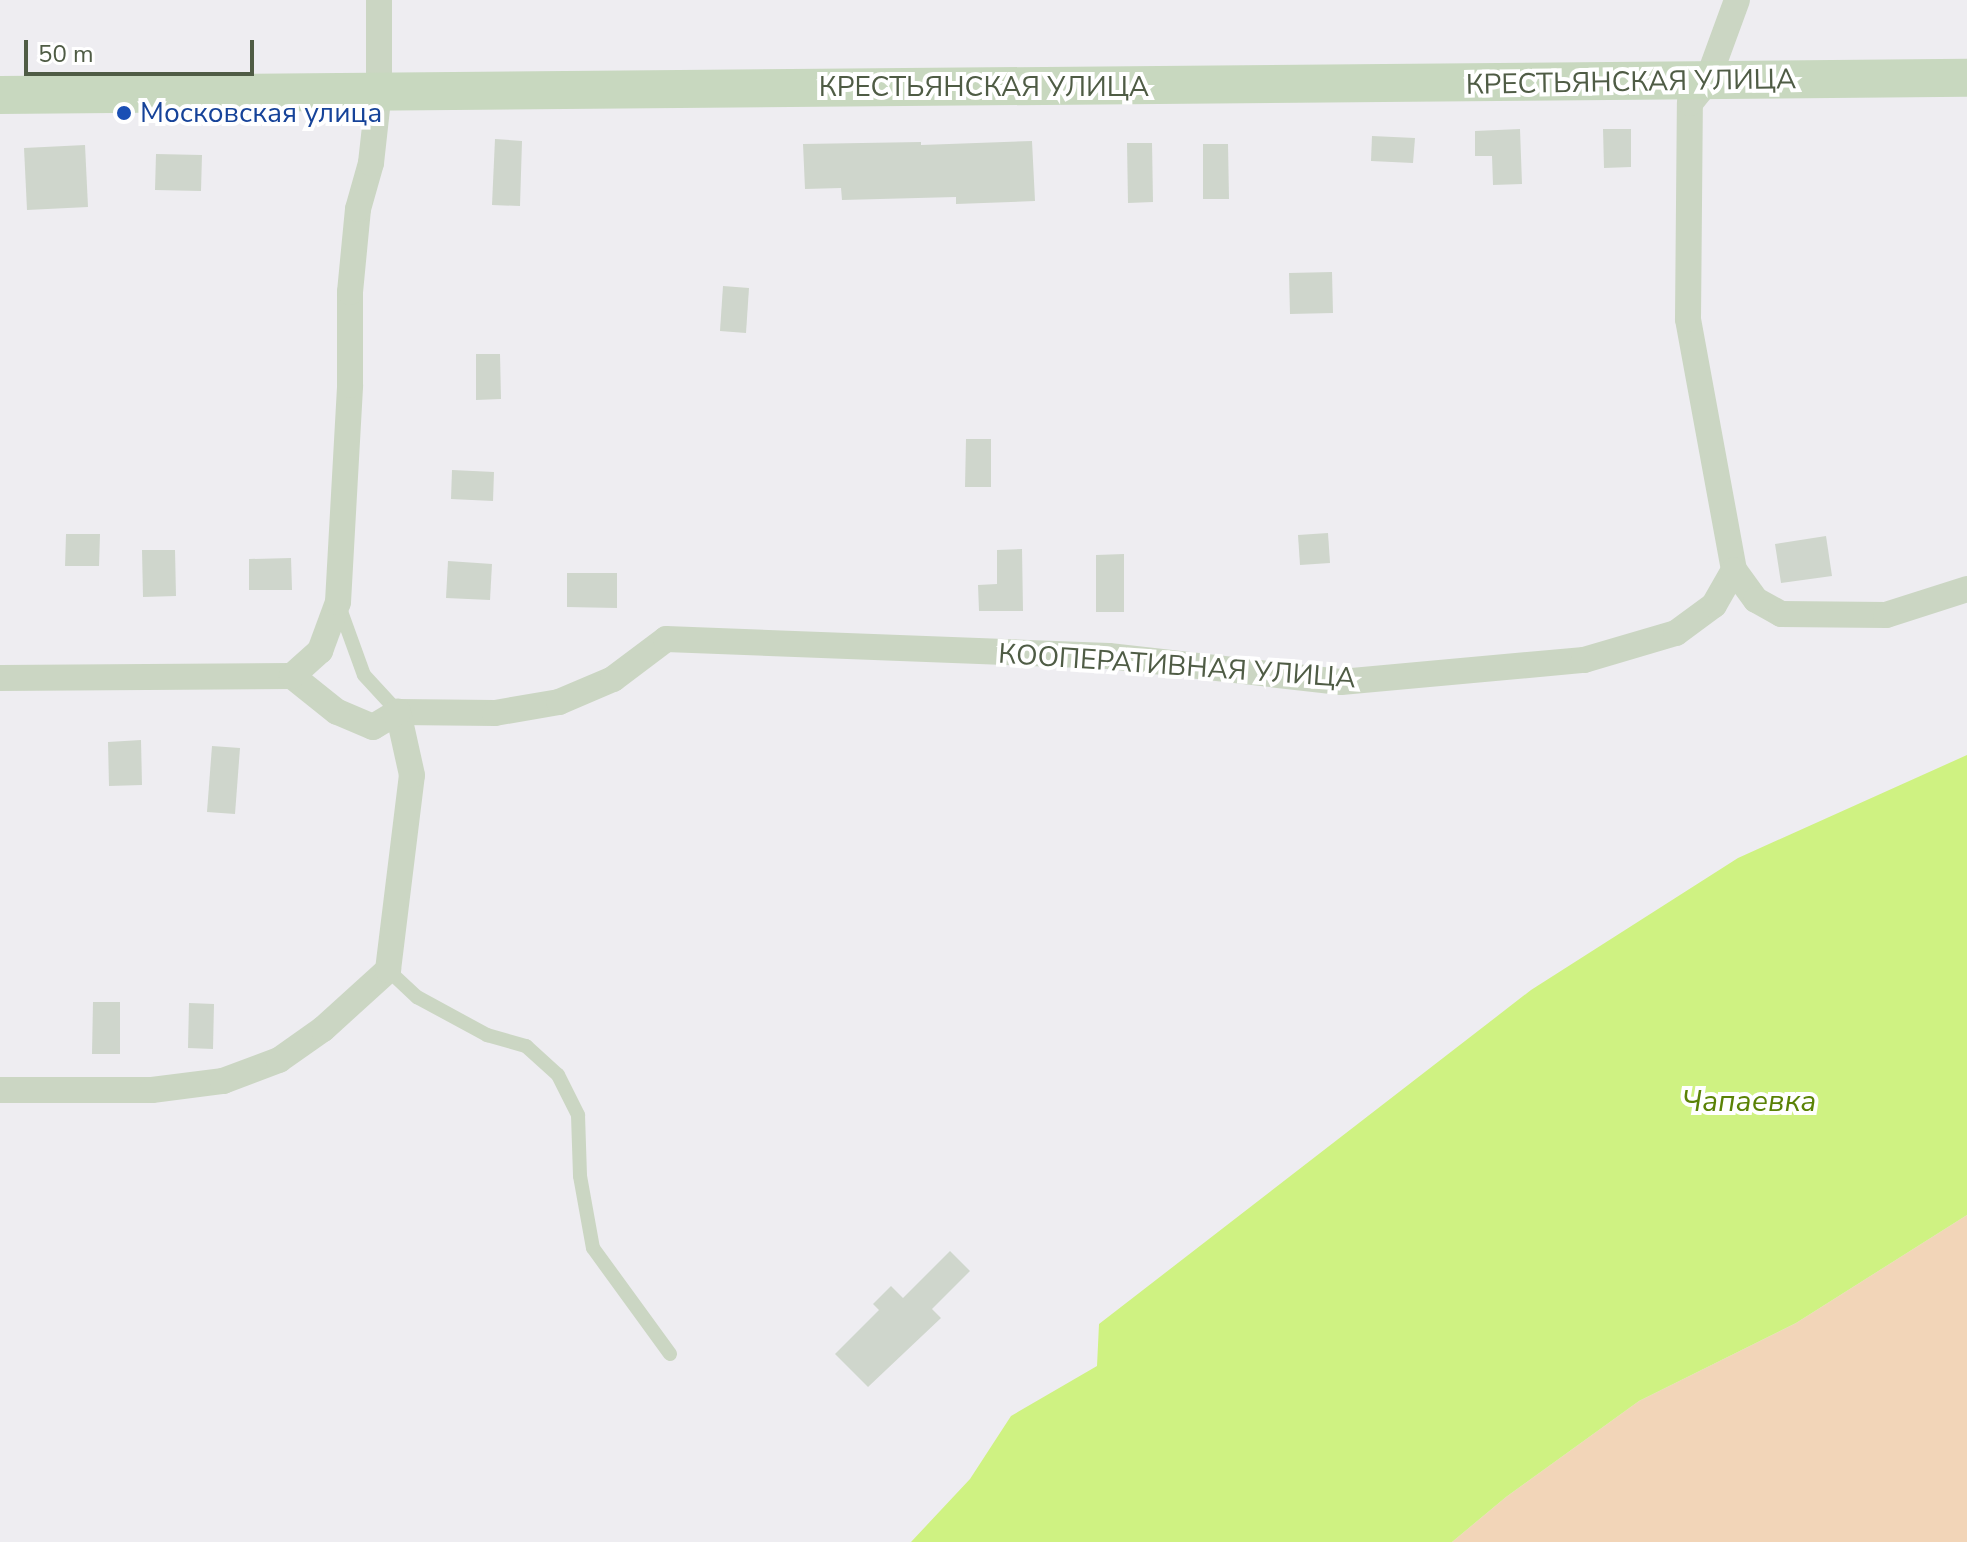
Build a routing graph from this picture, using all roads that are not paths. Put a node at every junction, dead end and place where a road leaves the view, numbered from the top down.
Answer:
1 (379, 0) edge
2 (1737, 0) edge
3 (1967, 78) edge
4 (1707, 82) junction
5 (379, 91) junction
6 (0, 95) edge
7 (1734, 570) junction
8 (1967, 589) edge
9 (338, 602) junction
10 (292, 676) junction
11 (0, 678) edge
12 (398, 712) junction
13 (388, 970) junction
14 (0, 1090) edge
15 (670, 1354) dead end

1 - 5 street
2 - 4 street
3 - 4 street, КРЕСТЬЯНСКАЯ УЛИЦА
4 - 5 street, КРЕСТЬЯНСКАЯ УЛИЦА
4 - 7 street
5 - 6 street, КРЕСТЬЯНСКАЯ УЛИЦА
5 - 9 street
7 - 8 street
7 - 12 street, КООПЕРАТИВНАЯ УЛИЦА
9 - 10 street
9 - 12 lane
10 - 11 street
10 - 12 street
12 - 13 street
13 - 14 street
13 - 15 lane

